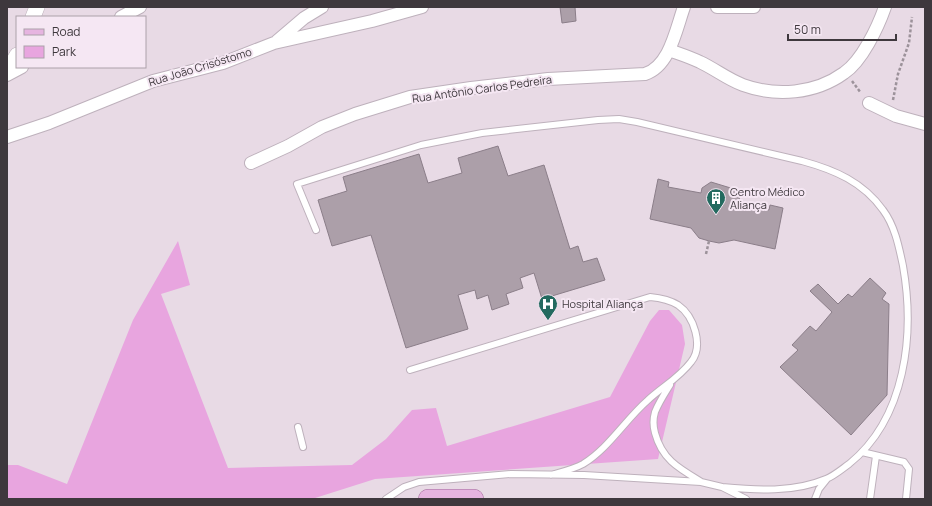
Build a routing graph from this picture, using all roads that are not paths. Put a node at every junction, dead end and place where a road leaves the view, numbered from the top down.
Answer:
1 (140, 7) edge
2 (322, 7) edge
3 (422, 7) edge
4 (684, 7) edge
5 (717, 7) edge
6 (754, 7) edge
7 (885, 7) edge
8 (123, 16) edge
9 (274, 43) junction
10 (669, 50) junction
11 (16, 57) edge
12 (20, 68) edge
13 (7, 73) edge
14 (869, 103) road end
15 (925, 124) edge
16 (7, 137) edge
17 (251, 163) dead end
18 (316, 230) dead end
19 (410, 370) dead end
20 (673, 381) junction
21 (298, 427) dead end
22 (303, 447) dead end
23 (862, 452) junction
24 (876, 456) junction
25 (551, 475) junction
26 (827, 479) junction
27 (701, 482) junction
28 (722, 487) junction
29 (386, 499) edge
30 (428, 499) edge
31 (474, 499) edge
32 (746, 499) edge
33 (815, 499) edge
34 (870, 499) edge
35 (906, 499) edge

1 - 8 street
2 - 9 street
3 - 9 street, Rua João Crisóstomo
4 - 10 street, Rua Antônio Carlos Pedreira
5 - 6 street
7 - 10 street
9 - 16 street, Rua João Crisóstomo
10 - 17 street, Rua Antônio Carlos Pedreira
11 - 13 street
12 - 13 street
14 - 15 street
18 - 23 lane
19 - 20 lane
20 - 25 lane
20 - 27 lane
21 - 22 lane
23 - 24 lane
23 - 26 lane
24 - 34 lane
24 - 35 lane
25 - 27 lane
25 - 29 lane
26 - 28 lane
26 - 33 lane
27 - 28 lane
28 - 32 lane
30 - 31 main road

